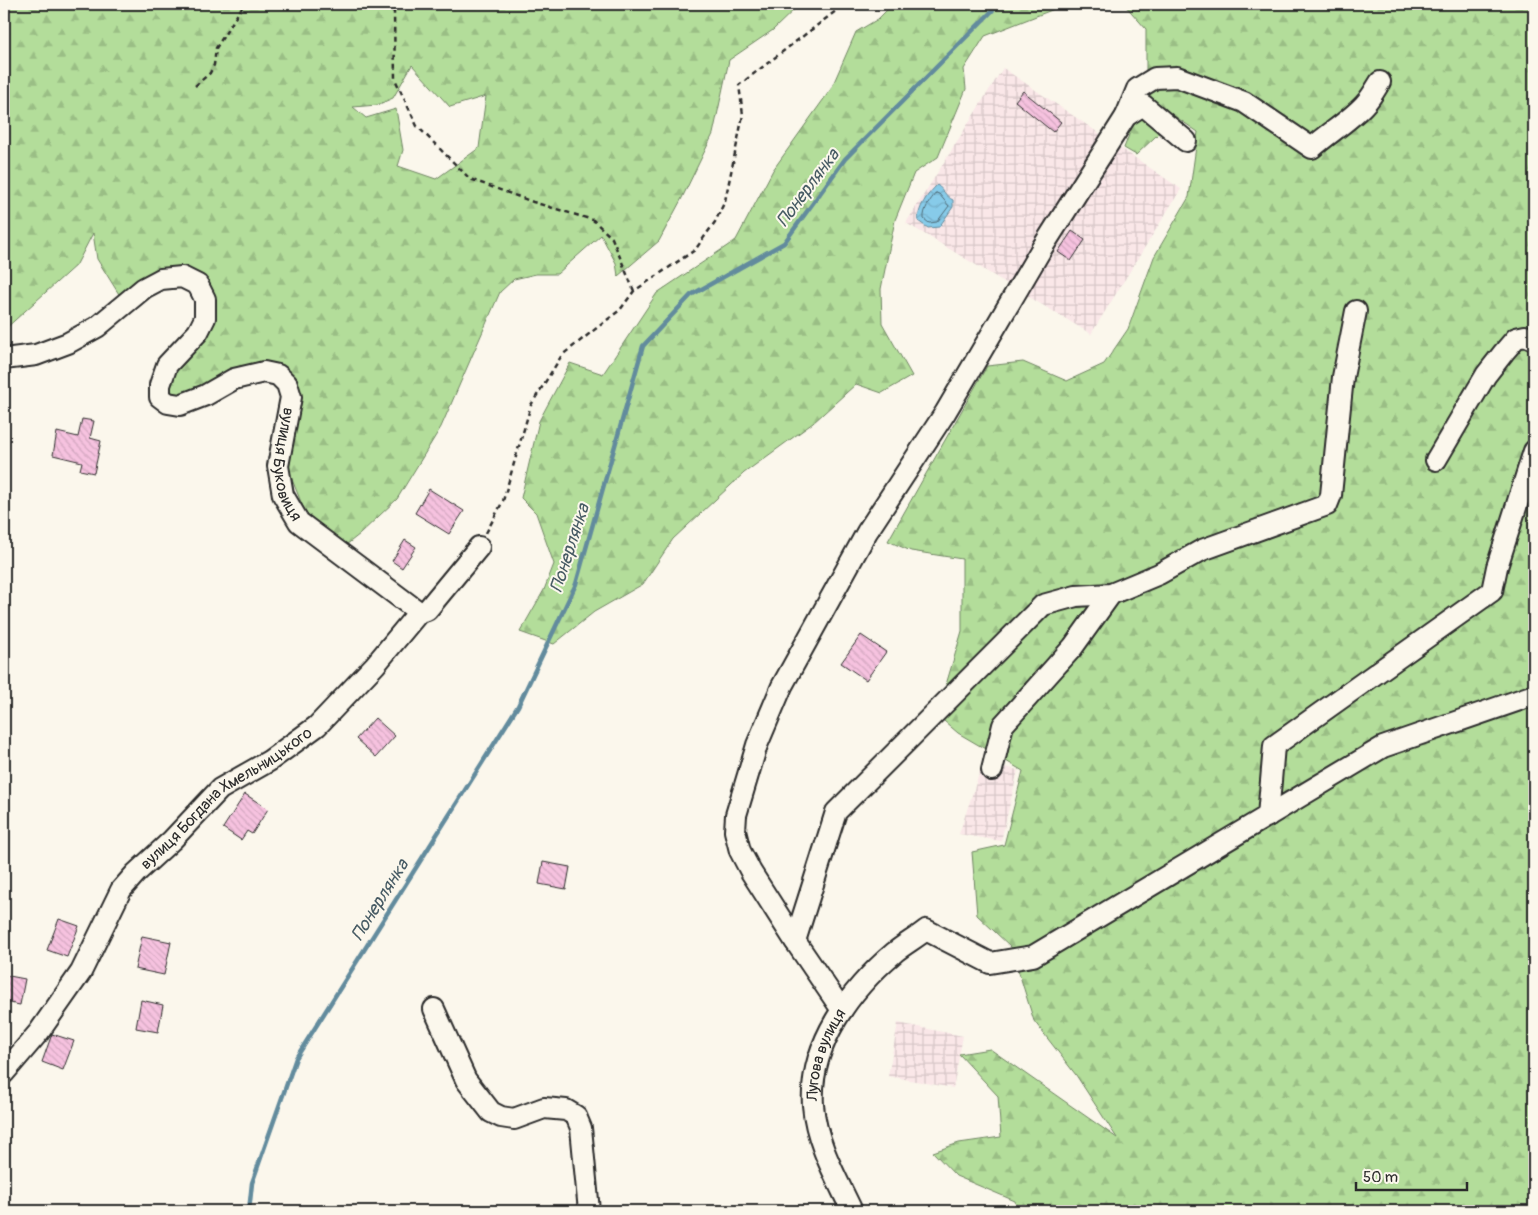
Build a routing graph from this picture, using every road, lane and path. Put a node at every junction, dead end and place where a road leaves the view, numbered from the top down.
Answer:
1 (244, 4) edge
2 (386, 4) edge
3 (845, 4) edge
4 (1380, 82) dead end
5 (195, 86) dead end
6 (1126, 116) junction
7 (1186, 141) dead end
8 (634, 291) junction
9 (1356, 311) dead end
10 (1534, 340) edge
11 (4, 359) edge
12 (1534, 451) edge
13 (1436, 460) dead end
14 (479, 547) joint
15 (1111, 594) junction
16 (419, 612) junction
17 (1534, 695) edge
18 (992, 770) dead end
19 (1268, 816) junction
20 (795, 941) junction
21 (434, 1009) dead end
22 (842, 1010) junction
23 (4, 1073) edge
24 (589, 1211) edge
25 (852, 1211) edge

1 - 5 path
2 - 8 path
3 - 8 path
4 - 6 street
6 - 7 street
6 - 20 street
8 - 14 path
9 - 15 street
10 - 13 street
11 - 16 street, вулиця Буковиця
12 - 19 street
14 - 16 street, вулиця Богдана Хмельницького
15 - 18 street
15 - 20 street
16 - 23 street, вулиця Богдана Хмельницького
17 - 19 street
19 - 22 street, Лугова вулиця
20 - 22 street
21 - 24 street
22 - 25 street, Лугова вулиця

